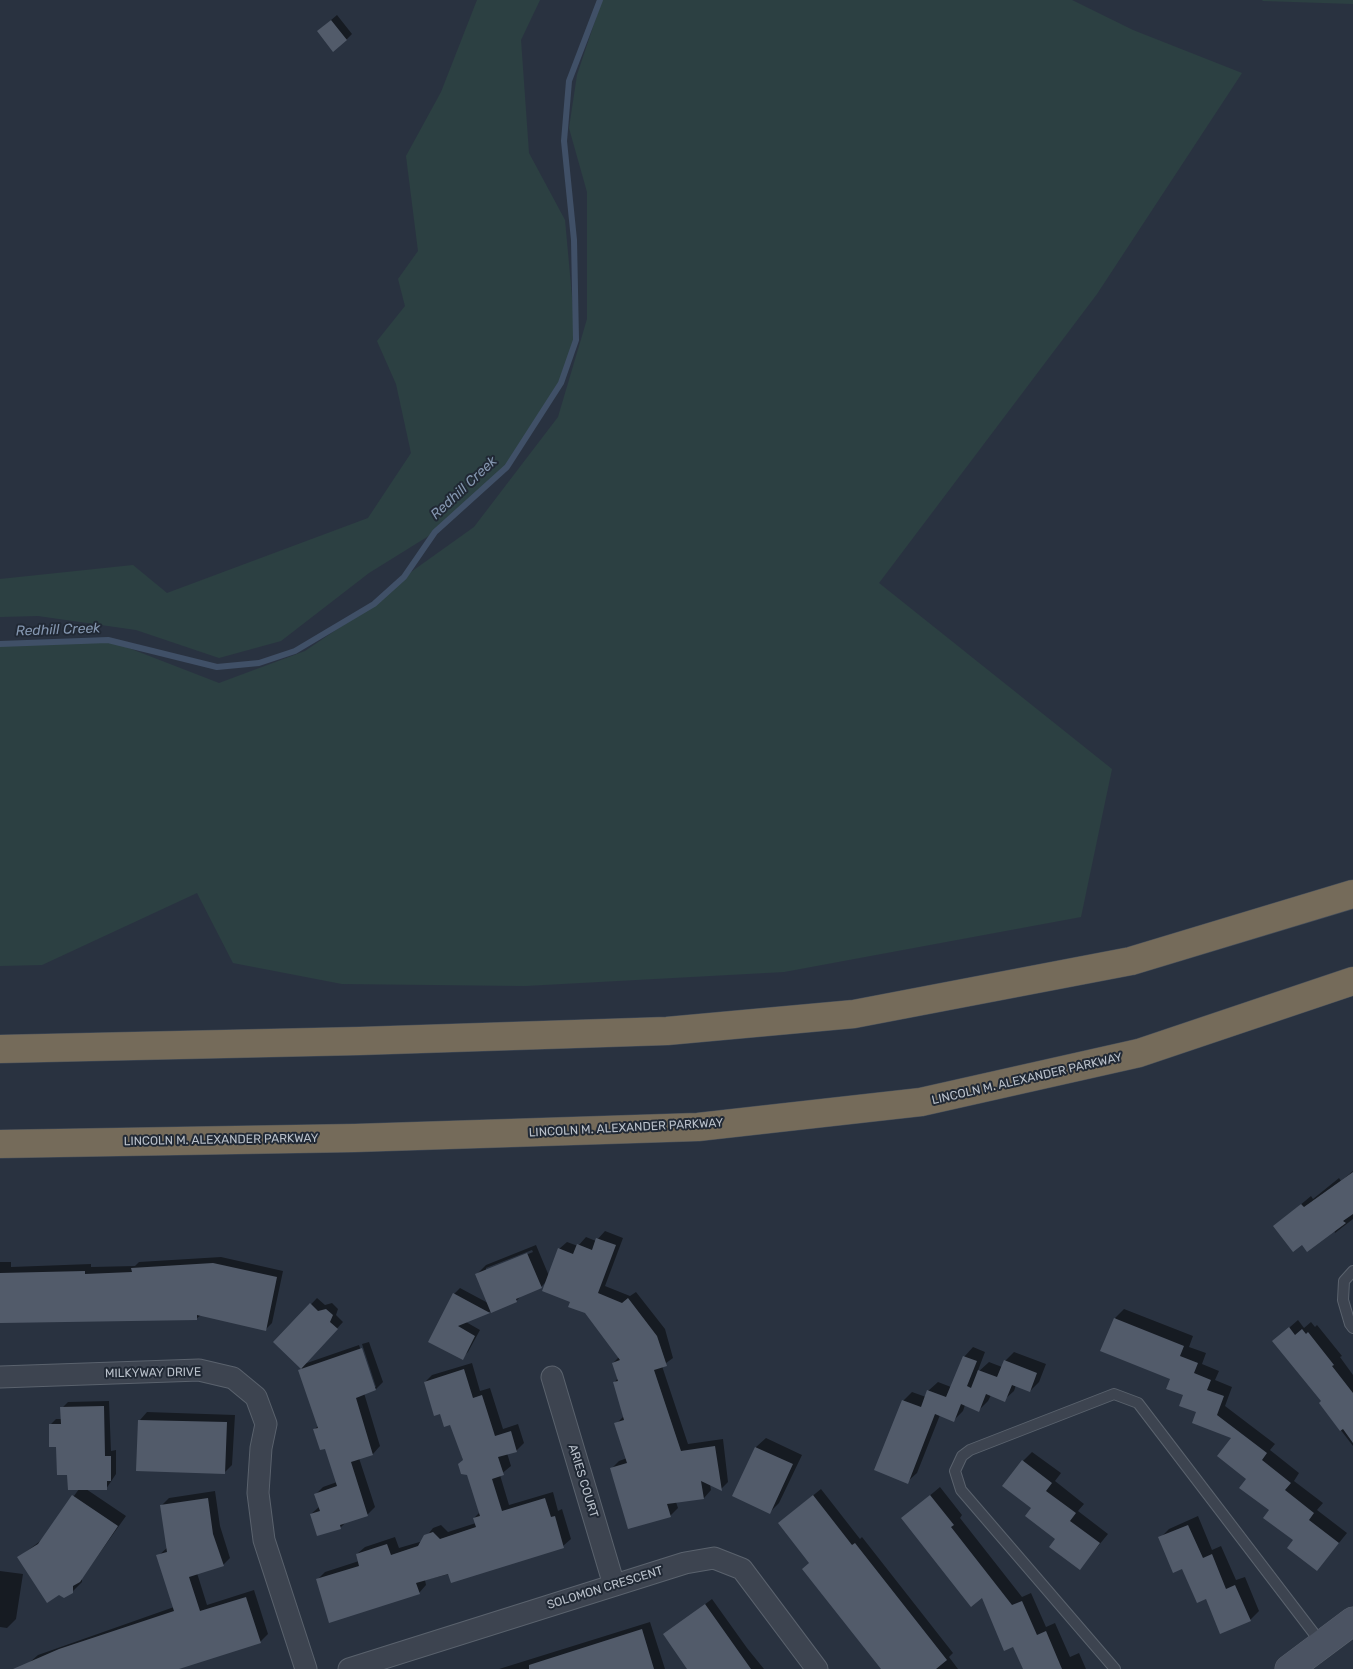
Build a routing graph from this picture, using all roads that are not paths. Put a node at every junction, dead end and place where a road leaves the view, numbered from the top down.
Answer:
1 (1353, 894) edge
2 (1353, 981) edge
3 (0, 1049) edge
4 (0, 1144) edge
5 (1353, 1271) edge
6 (1353, 1328) edge
7 (0, 1377) edge
8 (552, 1378) dead end
9 (614, 1585) junction
10 (1353, 1621) edge
11 (1322, 1644) junction
12 (306, 1669) edge
13 (350, 1669) edge
14 (817, 1669) edge
15 (1115, 1669) edge
16 (1289, 1669) edge

1 - 3 highway
2 - 4 highway, LINCOLN M. ALEXANDER PARKWAY
5 - 6 lane
7 - 12 street, MILKYWAY DRIVE
8 - 9 street, ARIES COURT
9 - 13 street, SOLOMON CRESCENT
9 - 14 street, SOLOMON CRESCENT
10 - 11 street
11 - 15 lane
11 - 16 street

